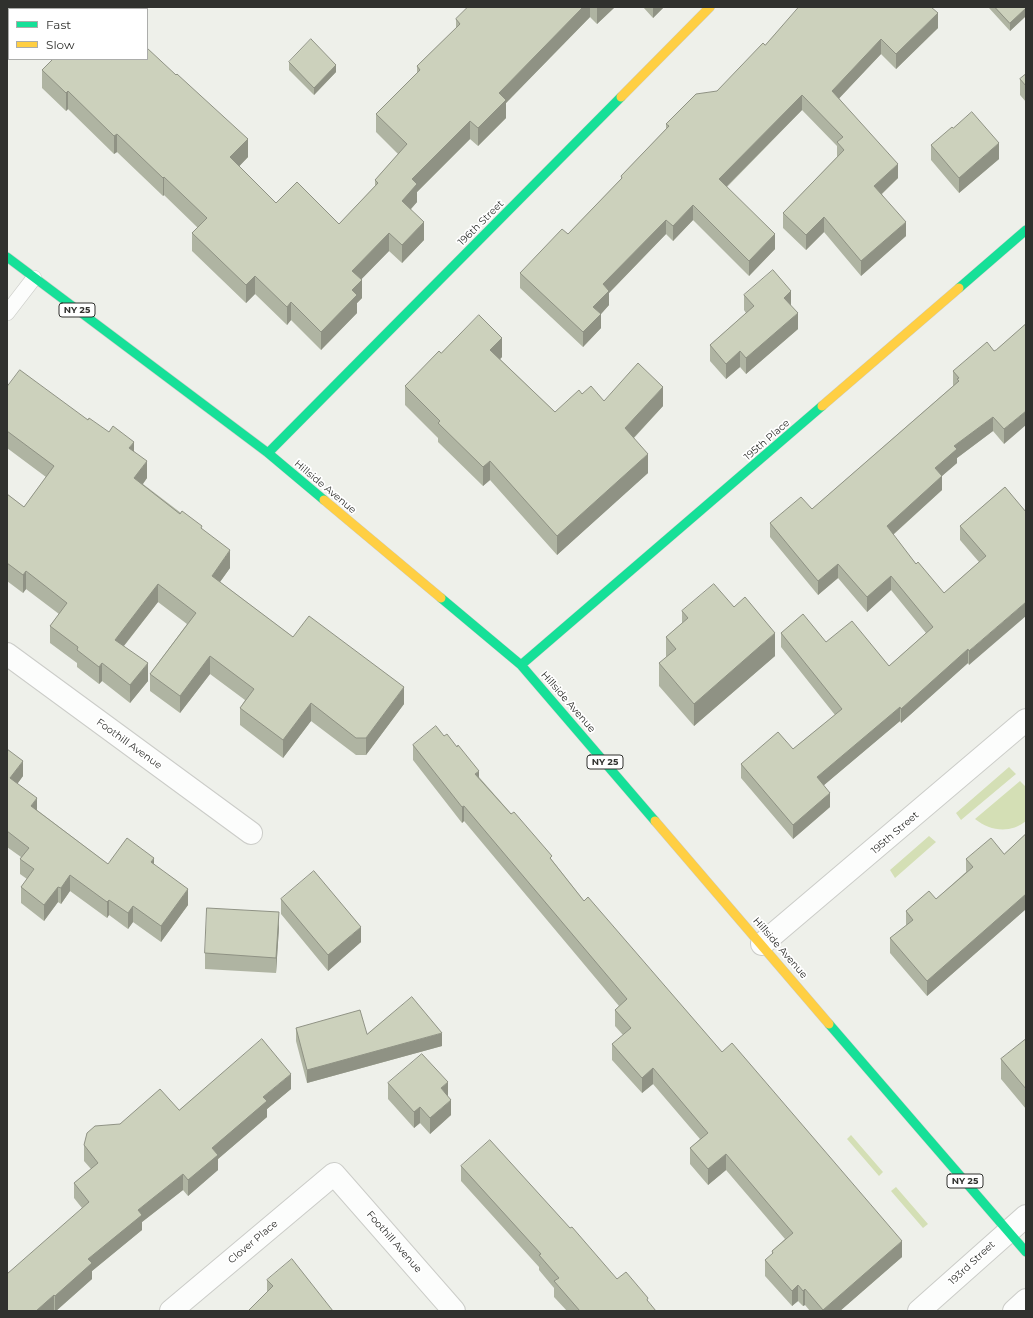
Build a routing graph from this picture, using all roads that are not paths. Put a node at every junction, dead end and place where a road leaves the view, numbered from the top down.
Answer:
1 (710, 7) edge
2 (1026, 230) edge
3 (7, 257) edge
4 (34, 278) junction
5 (7, 313) edge
6 (268, 453) junction
7 (7, 654) edge
8 (521, 665) junction
9 (1026, 720) edge
10 (251, 833) dead end
11 (762, 944) junction
12 (334, 1174) joint
13 (1026, 1216) edge
14 (1008, 1230) junction
15 (1026, 1252) edge
16 (1026, 1300) edge
17 (172, 1311) edge
18 (454, 1311) edge
19 (919, 1311) edge
20 (1014, 1311) edge

1 - 6 main road, 196th Street
2 - 8 main road, 195th Place
3 - 4 main road, Hillside Avenue / NY 25
4 - 5 lane
4 - 6 main road, Hillside Avenue / NY 25
6 - 8 main road, Hillside Avenue / NY 25
7 - 10 street, Foothill Avenue
8 - 11 main road, Hillside Avenue / NY 25
9 - 11 street, 195th Street
11 - 14 main road, Hillside Avenue / NY 25
12 - 17 street, Clover Place
12 - 18 street, Foothill Avenue
13 - 14 street, 193rd Street
14 - 15 main road, Hillside Avenue / NY 25
14 - 19 street, 193rd Street
16 - 20 street

